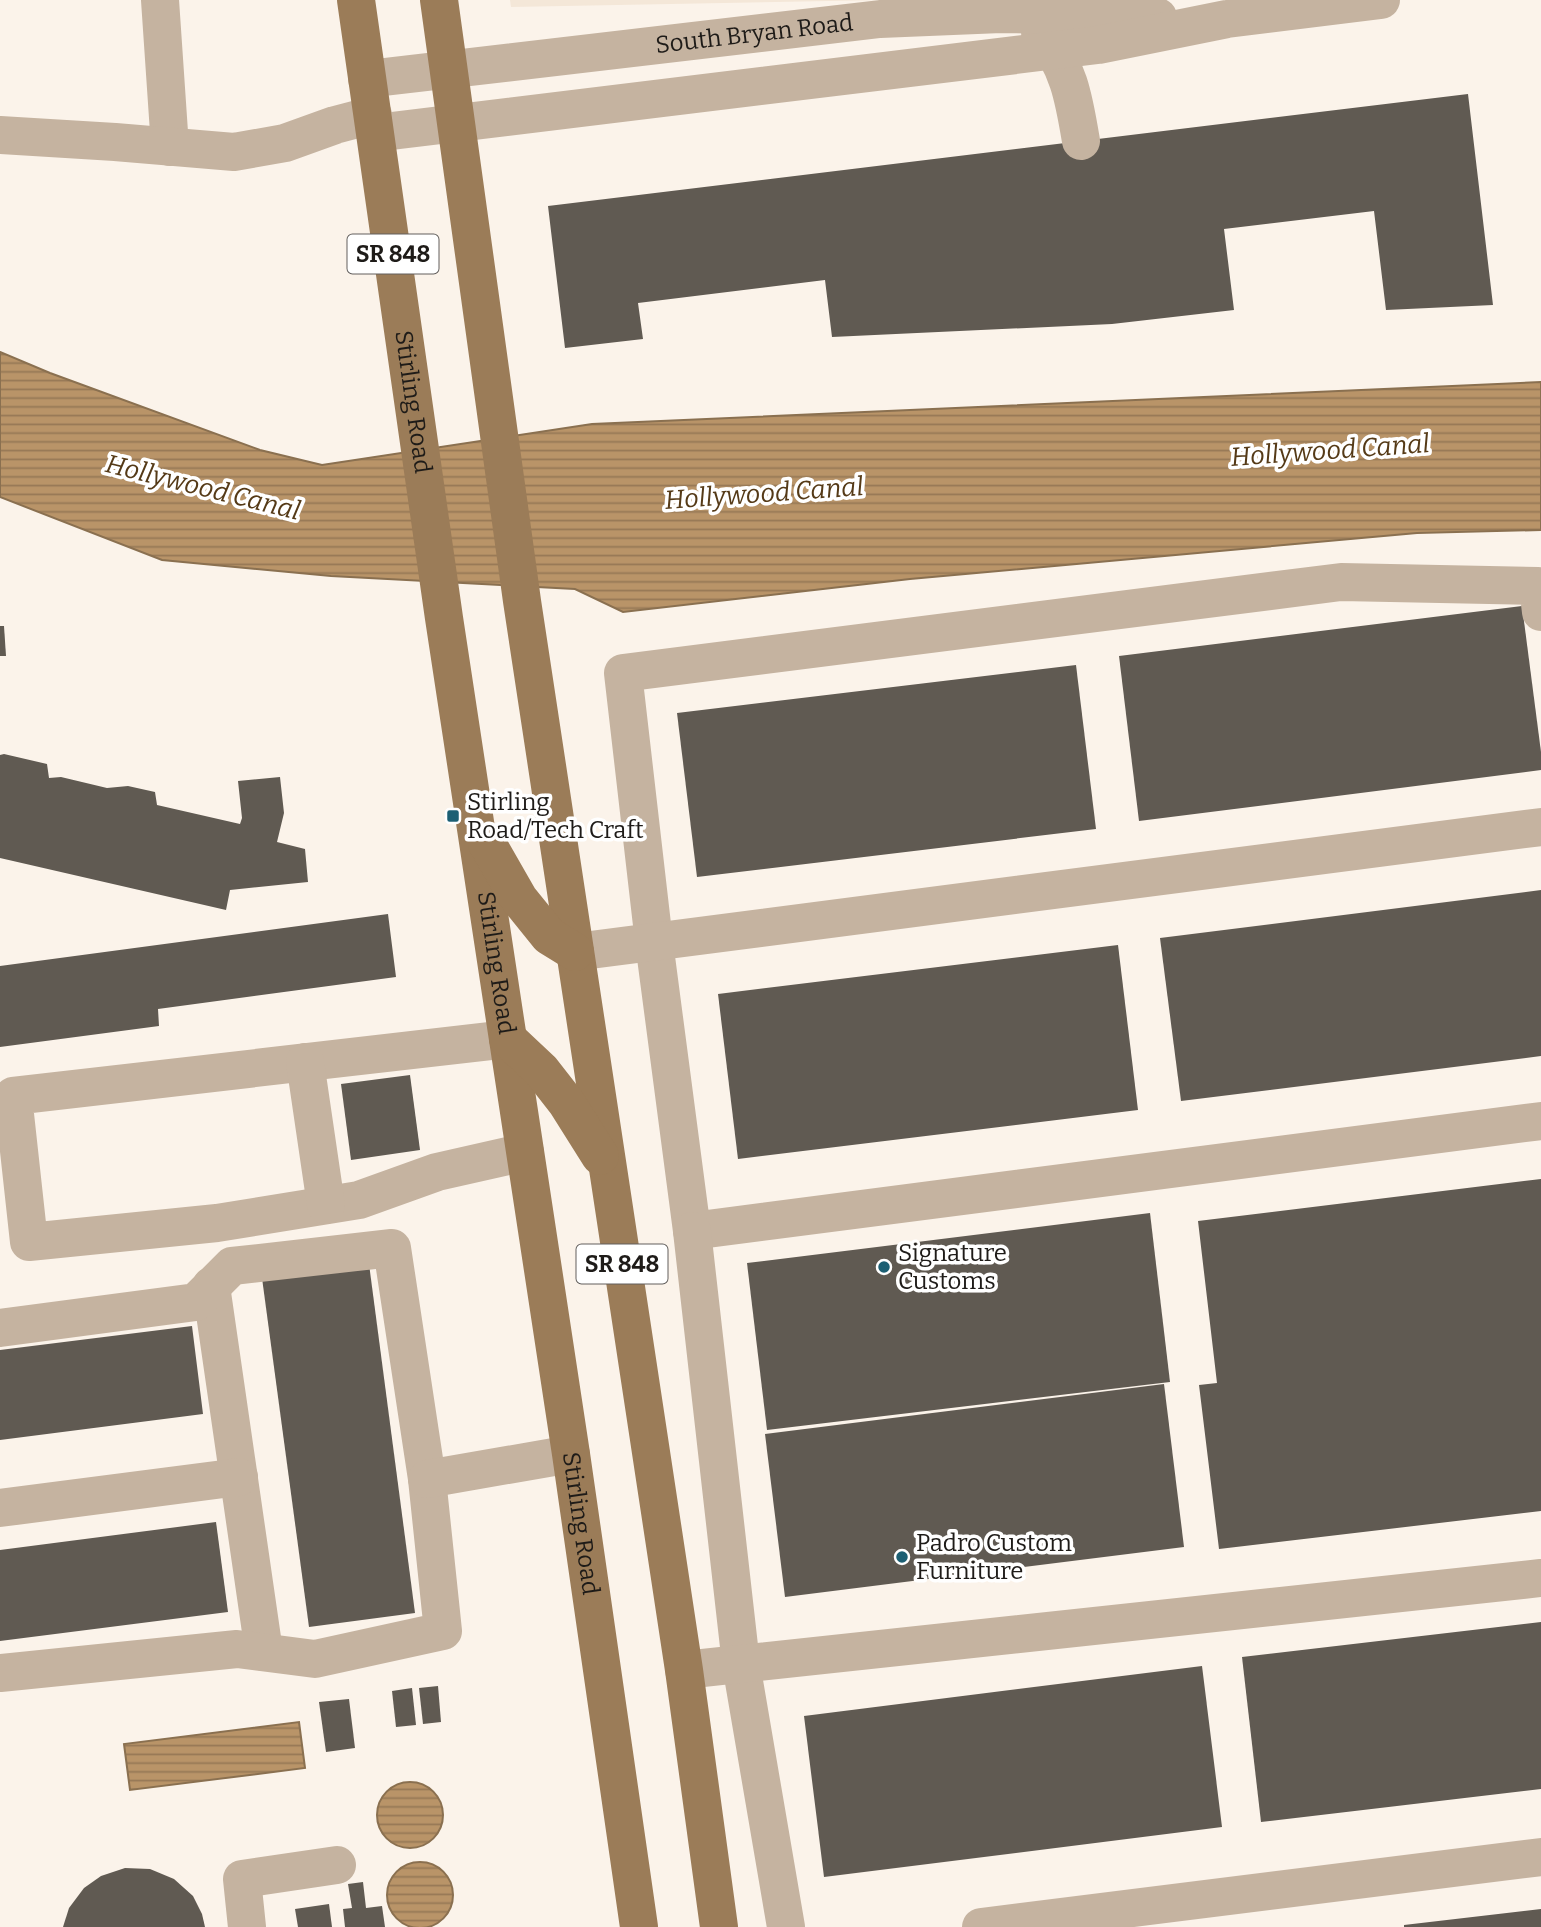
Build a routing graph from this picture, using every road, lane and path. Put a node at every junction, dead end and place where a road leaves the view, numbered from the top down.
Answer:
1 (160, 0) edge
2 (356, 0) edge
3 (439, 0) edge
4 (1381, 0) edge
5 (878, 9) edge
6 (1026, 14) junction
7 (1227, 19) junction
8 (1056, 50) junction
9 (449, 68) junction
10 (372, 109) junction
11 (457, 122) junction
12 (0, 135) edge
13 (1081, 141) dead end
14 (170, 147) junction
15 (1541, 612) edge
16 (475, 823) junction
17 (1541, 827) edge
18 (654, 942) junction
19 (575, 952) junction
20 (509, 1039) junction
21 (305, 1062) junction
22 (1541, 1121) edge
23 (525, 1152) junction
24 (608, 1170) junction
25 (326, 1205) junction
26 (692, 1231) junction
27 (212, 1286) junction
28 (0, 1328) edge
29 (571, 1454) junction
30 (239, 1477) junction
31 (427, 1479) junction
32 (0, 1508) edge
33 (1541, 1578) edge
34 (264, 1652) junction
35 (741, 1664) junction
36 (684, 1670) junction
37 (0, 1673) edge
38 (1541, 1857) edge
39 (337, 1865) dead end
40 (247, 1927) edge
41 (639, 1927) edge
42 (719, 1927) edge
43 (786, 1927) edge
44 (981, 1927) edge

1 - 14 street
2 - 10 main road, Stirling Road / SR 848
3 - 9 main road, SR 848
4 - 7 street, South Bryan Road
5 - 6 street, South Bryan Road
5 - 9 street, South Bryan Road
6 - 7 street, South Bryan Road
6 - 8 street
7 - 8 street, South Bryan Road
8 - 11 street, South Bryan Road
8 - 13 street
9 - 10 street, South Bryan Road
9 - 11 main road, SR 848
10 - 11 street, South Bryan Road
10 - 14 street
10 - 16 main road, Stirling Road / SR 848
11 - 19 main road, SR 848
12 - 14 street
15 - 18 street
16 - 19 main road
16 - 20 main road, Stirling Road / SR 848
17 - 18 street
18 - 19 street
18 - 26 street
19 - 24 main road, SR 848
20 - 21 street
20 - 23 main road, Stirling Road / SR 848
20 - 24 main road
21 - 25 street
21 - 25 street
22 - 26 street
23 - 25 street
23 - 29 main road, Stirling Road / SR 848
24 - 36 main road, SR 848
26 - 35 street
27 - 28 street
27 - 30 street
27 - 31 street
29 - 31 street
29 - 41 main road, Stirling Road / SR 848
30 - 32 street
30 - 34 street
31 - 34 street
33 - 35 street
34 - 37 street
35 - 36 street
35 - 43 street
36 - 42 main road, SR 848
38 - 44 street
39 - 40 street

